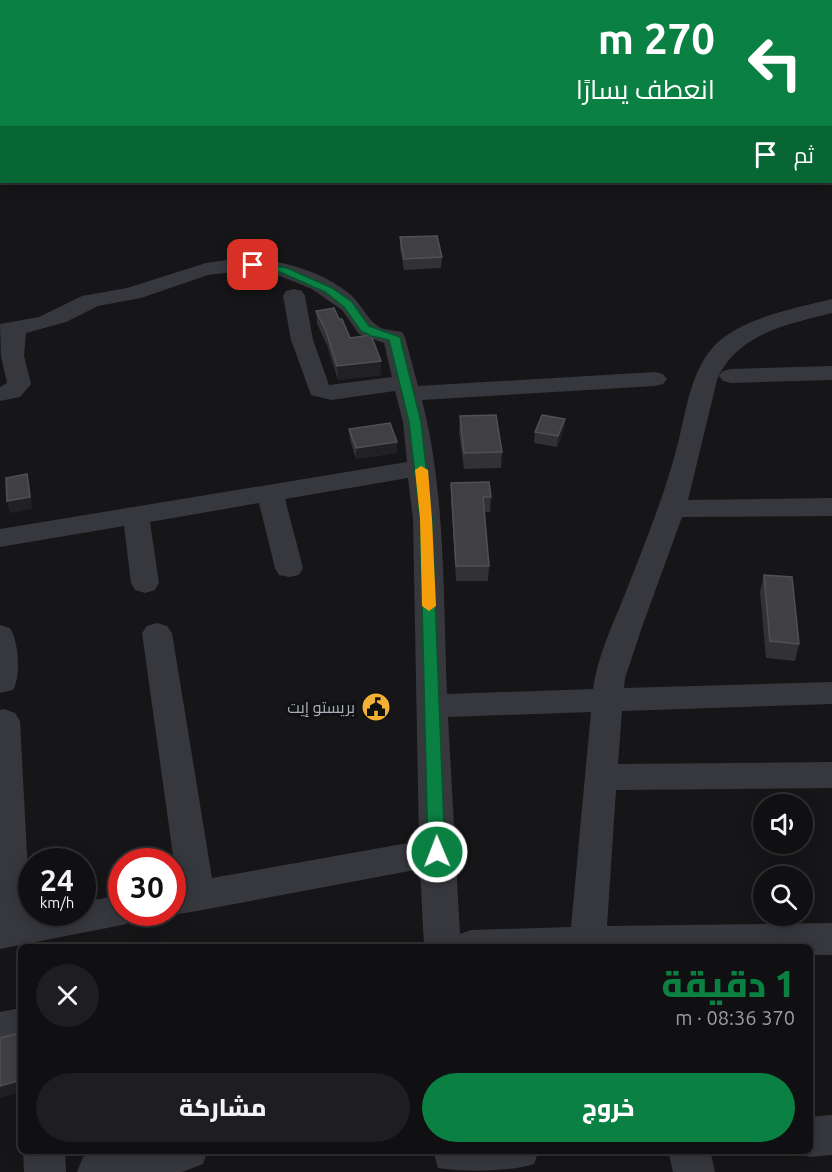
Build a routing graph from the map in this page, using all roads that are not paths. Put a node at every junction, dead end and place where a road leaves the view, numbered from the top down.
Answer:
1 (294, 296) dead end
2 (832, 306) edge
3 (832, 327) edge
4 (803, 328) dead end
5 (9, 330) edge
6 (832, 373) edge
7 (731, 376) dead end
8 (655, 378) dead end
9 (408, 388) junction
10 (0, 394) edge
11 (421, 468) junction
12 (270, 493) junction
13 (832, 507) edge
14 (672, 509) junction
15 (136, 515) junction
16 (0, 538) edge
17 (289, 568) dead end
18 (145, 583) dead end
19 (158, 633) dead end
20 (0, 635) edge
21 (2, 682) dead end
22 (832, 693) edge
23 (606, 699) junction
24 (433, 706) junction
25 (4, 721) dead end
26 (832, 775) edge
27 (600, 777) junction
28 (180, 848) edge
29 (437, 852) junction
30 (186, 898) edge
31 (108, 913) edge
32 (7, 931) edge
33 (832, 939) edge
34 (588, 942) junction
35 (442, 944) edge
36 (530, 944) edge
37 (18, 1027) edge
38 (0, 1030) edge
39 (832, 1136) edge
40 (813, 1137) edge
41 (44, 1154) edge
42 (172, 1154) edge
43 (486, 1154) edge
44 (690, 1154) edge
45 (453, 1158) edge
46 (45, 1172) edge
47 (98, 1172) edge
48 (694, 1172) edge

1 - 9 street
2 - 14 street
3 - 4 street
5 - 9 street
5 - 10 street
6 - 7 street
8 - 9 street
9 - 11 street
11 - 12 street
11 - 24 street
12 - 15 street
12 - 17 street
13 - 14 street
14 - 23 street
15 - 16 street
15 - 18 street
19 - 28 street
20 - 21 street
22 - 23 street
23 - 24 street
23 - 27 street
24 - 29 street
25 - 32 street
26 - 27 street
27 - 34 street
29 - 30 street
29 - 35 street
31 - 32 street
33 - 34 street
34 - 36 street
37 - 38 street
39 - 40 street
41 - 46 street
42 - 47 street
43 - 45 street
44 - 48 street

